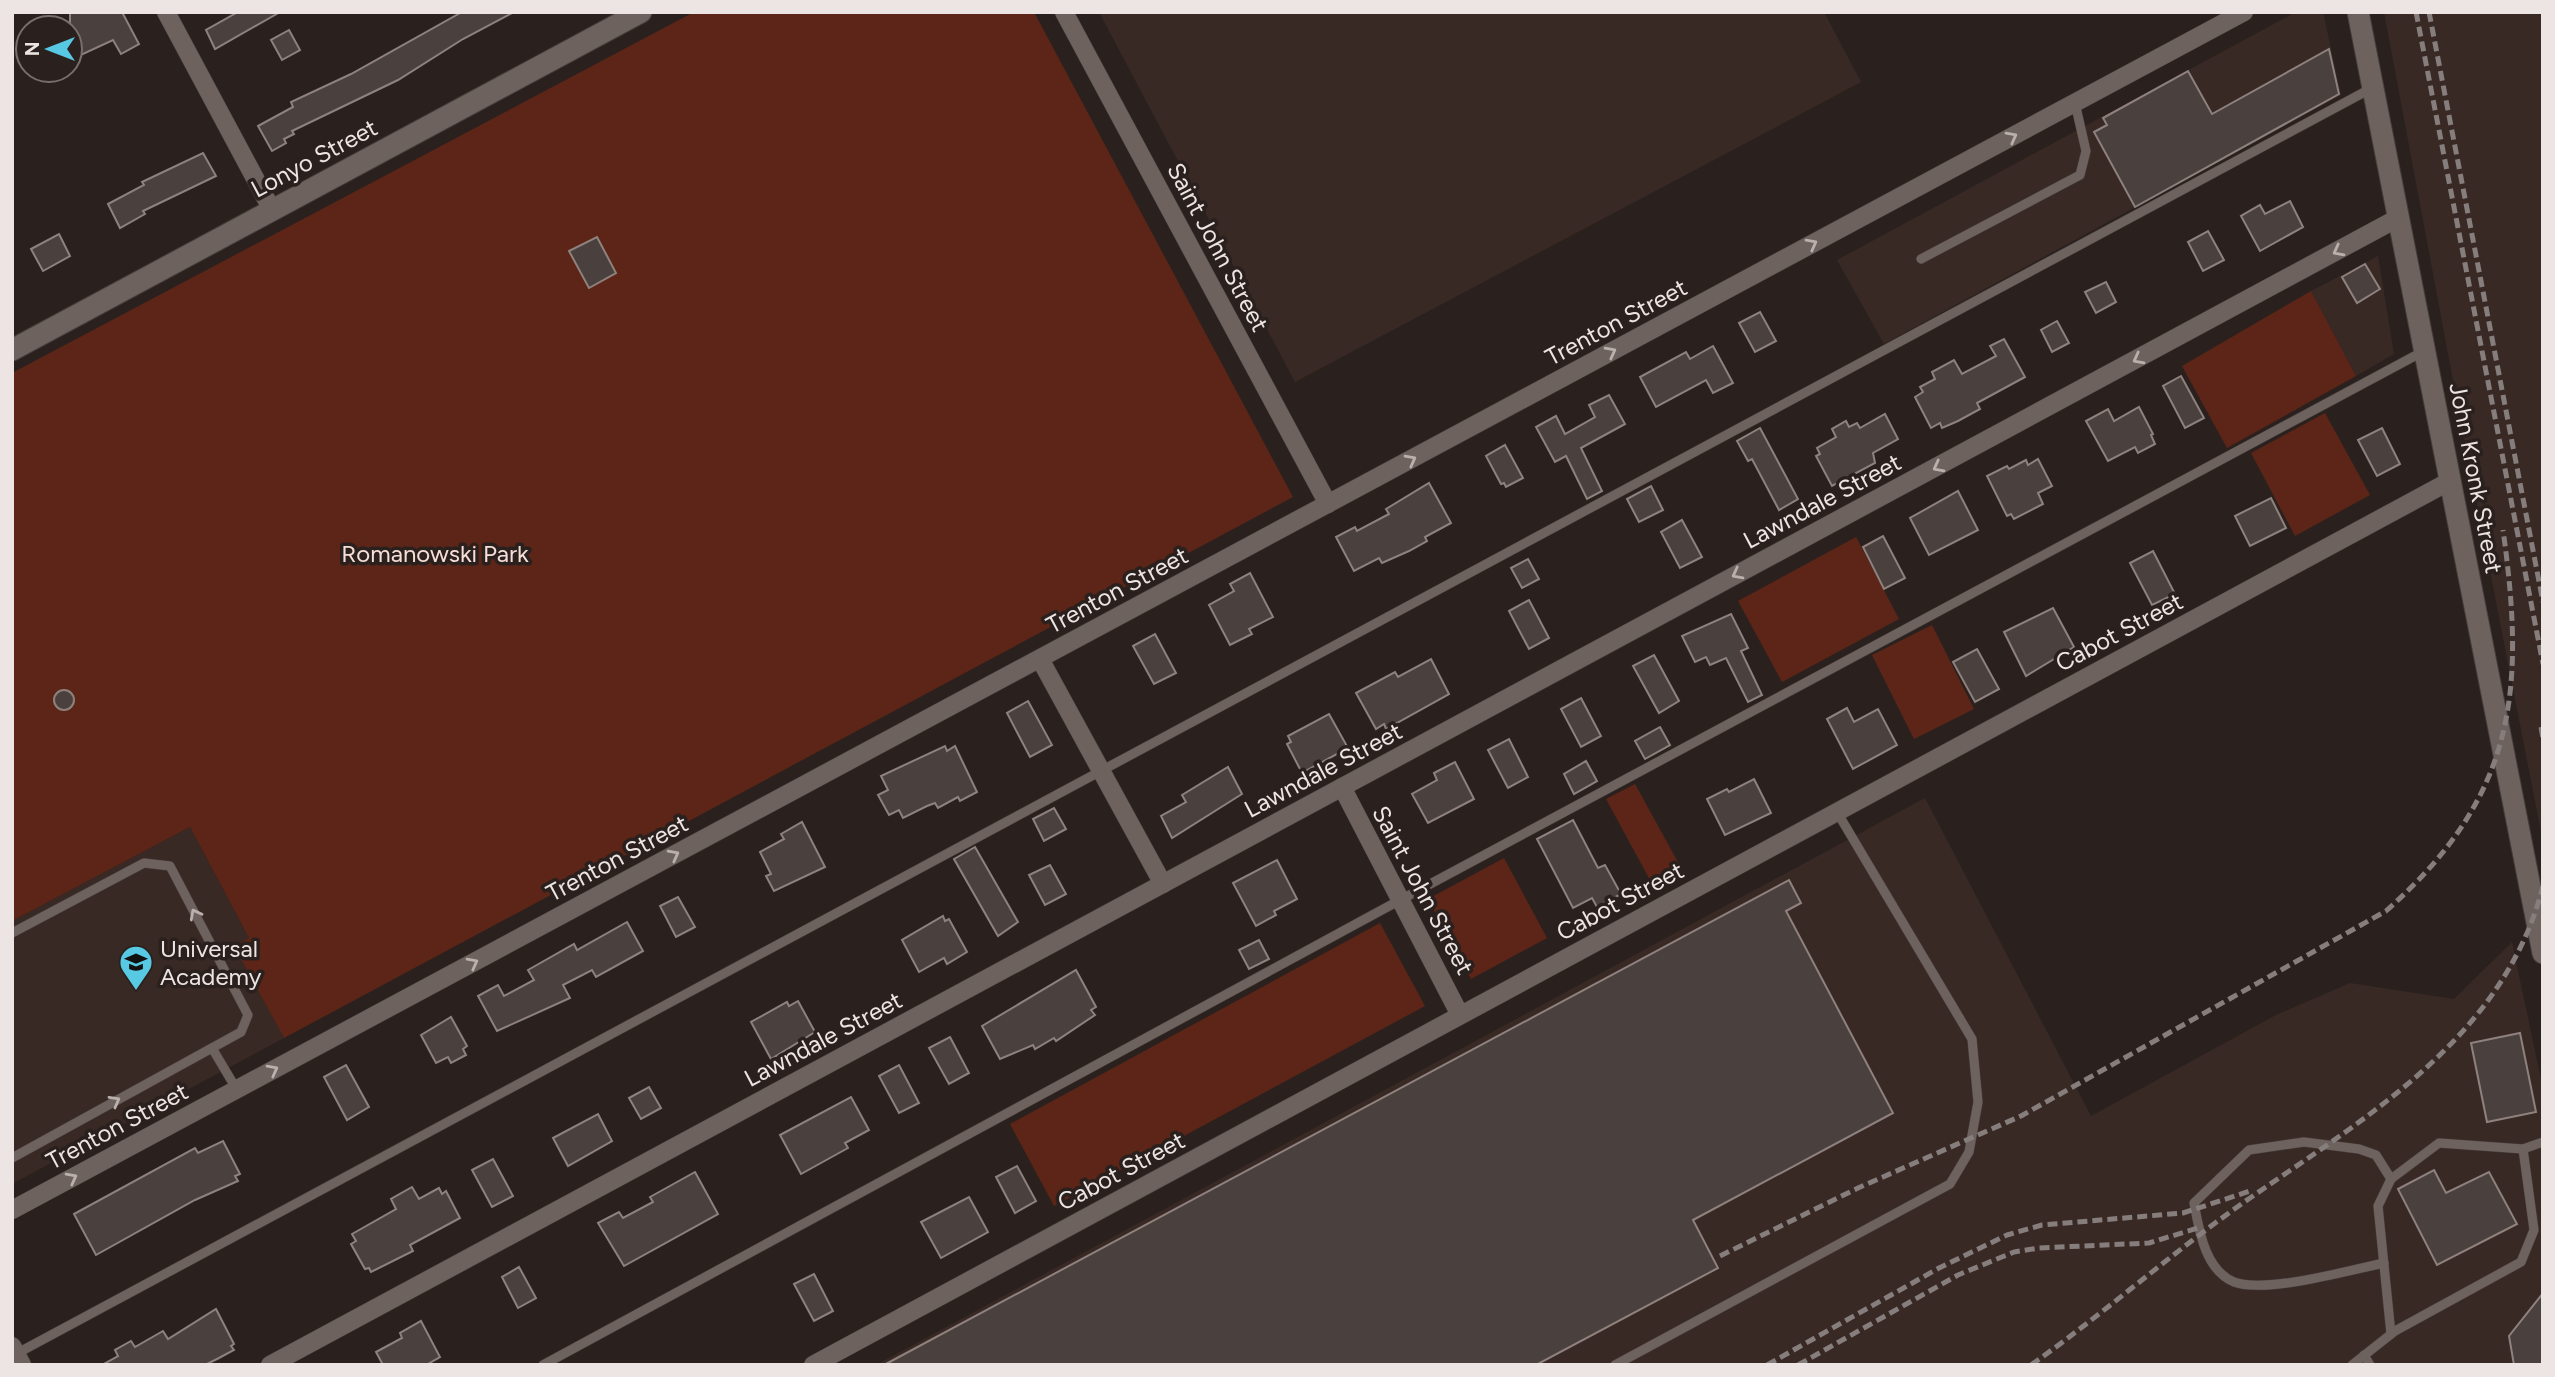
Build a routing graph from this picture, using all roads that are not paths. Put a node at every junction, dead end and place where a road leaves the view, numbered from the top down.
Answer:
1 (166, 12) edge
2 (641, 12) edge
3 (1064, 12) edge
4 (2244, 12) edge
5 (2358, 12) edge
6 (2373, 87) junction
7 (2075, 103) junction
8 (272, 210) junction
9 (2398, 218) junction
10 (1921, 259) dead end
11 (12, 350) edge
12 (2424, 351) junction
13 (2450, 481) junction
14 (1328, 504) junction
15 (1040, 659) junction
16 (1101, 771) junction
17 (1342, 787) junction
18 (1837, 812) junction
19 (1163, 884) junction
20 (1401, 900) junction
21 (12, 933) edge
22 (2543, 953) edge
23 (1460, 1015) junction
24 (212, 1048) junction
25 (237, 1090) junction
26 (2543, 1142) edge
27 (2523, 1149) junction
28 (12, 1158) edge
29 (2391, 1179) junction
30 (12, 1210) edge
31 (2384, 1263) junction
32 (2391, 1334) junction
33 (16, 1355) edge
34 (2364, 1355) junction
35 (270, 1365) edge
36 (543, 1365) edge
37 (813, 1365) edge
38 (1615, 1365) edge
39 (2352, 1365) edge
40 (2370, 1365) edge

1 - 8 street
2 - 8 street, Lonyo Street
3 - 14 street, Saint John Street
4 - 7 street, Trenton Street
5 - 6 street, John Kronk Street
6 - 9 street, John Kronk Street
6 - 16 lane
7 - 10 lane
14 -> 7 street, Trenton Street
8 - 11 street, Lonyo Street
9 - 12 street, John Kronk Street
9 -> 17 street, Lawndale Street
12 - 13 street, John Kronk Street
12 - 20 lane
13 - 18 street, Cabot Street
13 - 22 street, John Kronk Street
14 - 15 street, Trenton Street
15 - 16 street
25 -> 15 street, Trenton Street
16 - 19 street
16 - 33 lane
17 - 19 street, Lawndale Street
17 - 20 street, Saint John Street
18 - 23 street, Cabot Street
18 - 38 lane
19 - 35 street, Lawndale Street
20 - 23 street, Saint John Street
20 - 36 lane
24 -> 21 lane
23 - 37 street, Cabot Street
24 - 25 lane
28 -> 24 lane
30 -> 25 street, Trenton Street
26 - 27 lane
27 - 29 lane
27 - 32 lane
29 - 31 lane
29 - 31 lane
31 - 32 lane
32 - 34 lane
34 - 39 lane
34 - 40 lane

